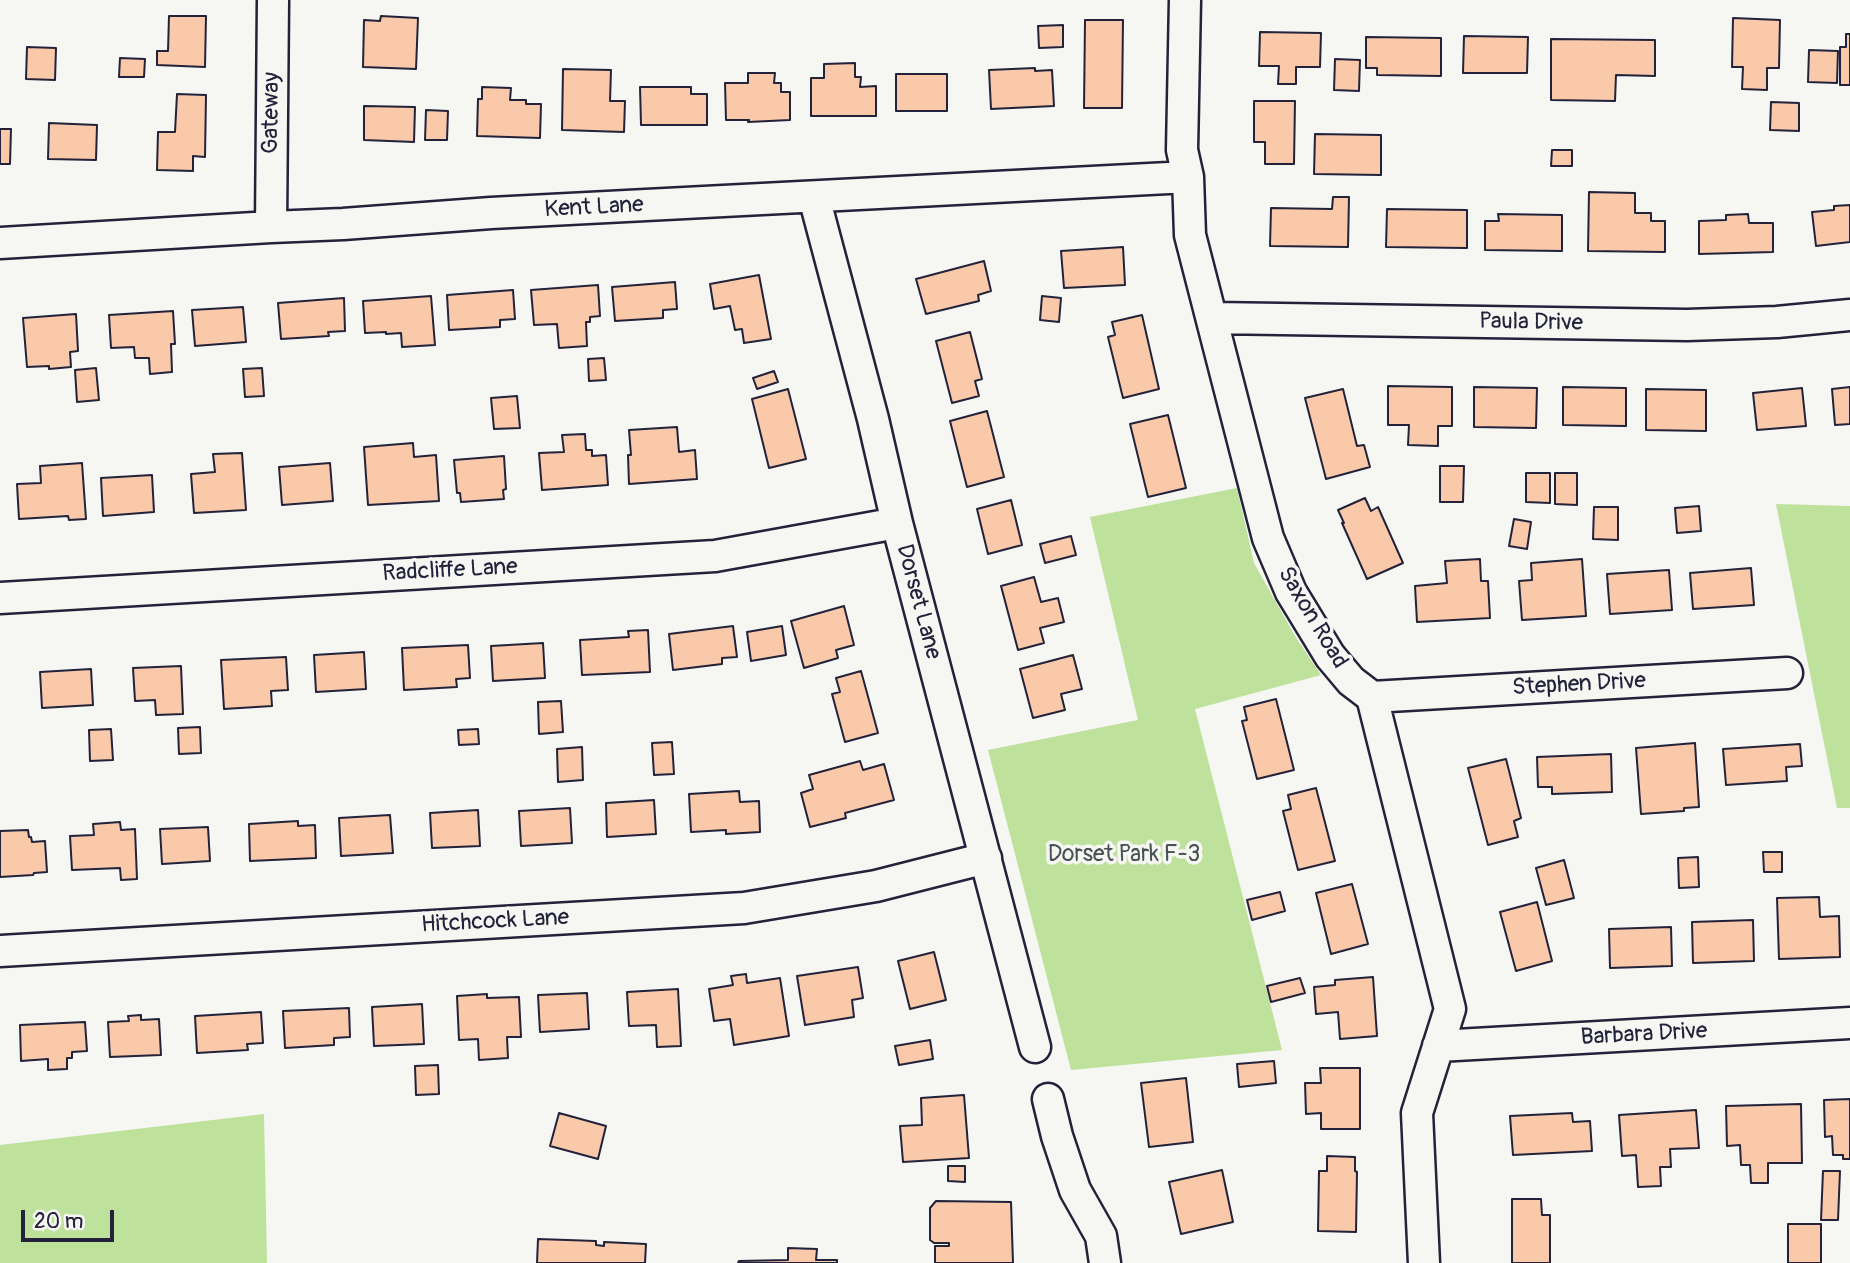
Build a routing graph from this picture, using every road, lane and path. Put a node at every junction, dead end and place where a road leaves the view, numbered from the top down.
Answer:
1 (274, 0) edge
2 (1185, 0) edge
3 (1188, 177) junction
4 (814, 197) junction
5 (271, 227) junction
6 (0, 243) edge
7 (1850, 315) edge
8 (1213, 318) junction
9 (897, 523) junction
10 (0, 598) edge
11 (1787, 673) dead end
12 (1372, 696) junction
13 (986, 858) junction
14 (0, 951) edge
15 (1850, 1023) edge
16 (1437, 1046) junction
17 (1035, 1047) dead end
18 (1048, 1098) dead end
19 (1105, 1263) edge
20 (1424, 1263) edge

1 - 5 street, Gateway
2 - 3 street, Saxon Road
3 - 4 street, Kent Lane
3 - 8 street, Saxon Road
4 - 5 street, Kent Lane
4 - 9 street, Dorset Lane
5 - 6 street, Kent Lane
7 - 8 street, Paula Drive
8 - 12 street, Saxon Road
9 - 10 street, Radcliffe Lane
9 - 13 street, Dorset Lane
11 - 12 street, Stephen Drive
12 - 16 street
13 - 14 street, Hitchcock Lane
13 - 17 street, Dorset Lane
15 - 16 street, Barbara Drive
16 - 20 street
18 - 19 street

